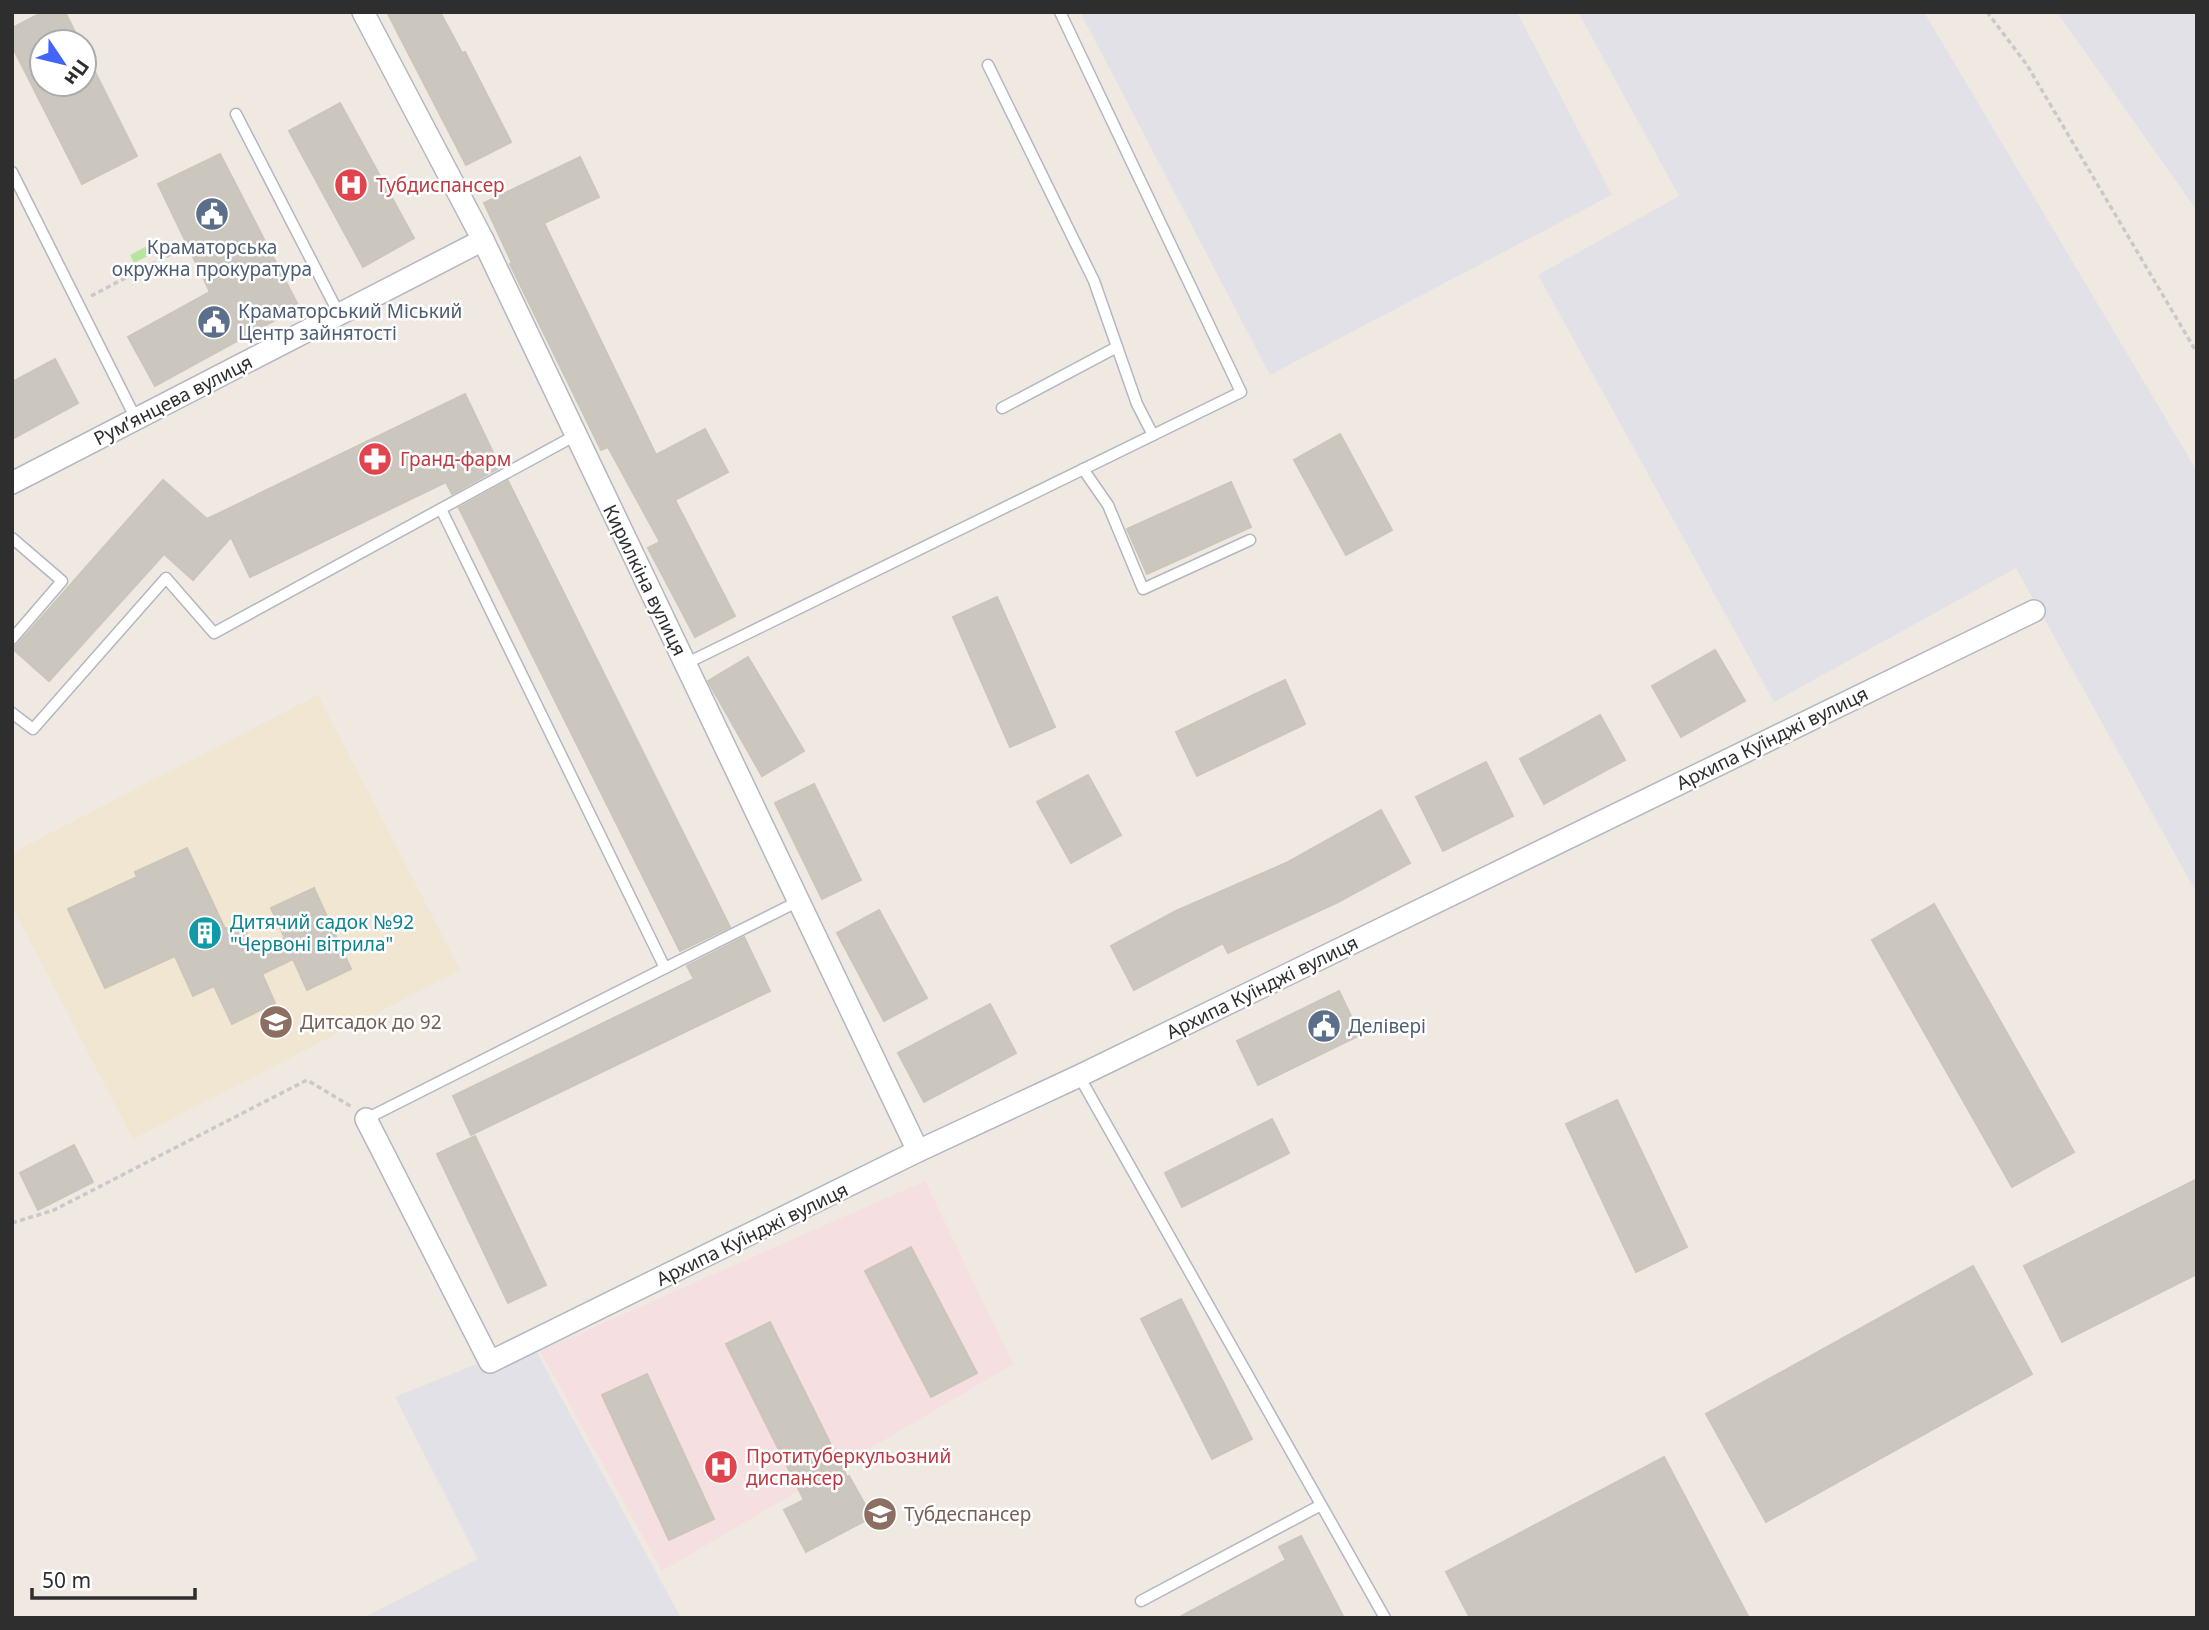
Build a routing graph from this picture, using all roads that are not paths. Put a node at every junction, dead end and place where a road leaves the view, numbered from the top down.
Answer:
1 (363, 12) edge
2 (1060, 12) edge
3 (988, 65) dead end
4 (236, 114) dead end
5 (12, 172) edge
6 (483, 240) junction
7 (339, 314) junction
8 (1117, 347) junction
9 (1002, 408) dead end
10 (136, 419) junction
11 (576, 435) junction
12 (1153, 435) junction
13 (1083, 469) junction
14 (12, 482) edge
15 (441, 509) junction
16 (12, 538) edge
17 (1250, 540) dead end
18 (2034, 611) dead end
19 (12, 639) edge
20 (685, 664) junction
21 (12, 713) edge
22 (799, 901) junction
23 (665, 968) junction
24 (1079, 1076) junction
25 (366, 1119) joint
26 (918, 1151) junction
27 (1321, 1505) junction
28 (1141, 1601) dead end
29 (1385, 1618) edge

1 - 6 street, Кирилкіна вулиця
2 - 12 lane
3 - 8 lane
4 - 7 lane
5 - 10 lane
6 - 7 street, Рум’янцева вулиця
6 - 11 street, Кирилкіна вулиця
7 - 10 street, Рум’янцева вулиця
8 - 9 lane
8 - 12 lane
10 - 14 street, Рум’янцева вулиця
11 - 15 lane
11 - 20 street, Кирилкіна вулиця
12 - 13 lane
13 - 17 lane
13 - 20 lane
15 - 21 lane
15 - 23 lane
16 - 19 lane
18 - 24 street, Архипа Куїнджі вулиця
20 - 22 street, Кирилкіна вулиця
22 - 23 lane
22 - 26 street, Кирилкіна вулиця
23 - 25 lane
24 - 26 street, Архипа Куїнджі вулиця
24 - 27 lane
25 - 26 street, Архипа Куїнджі вулиця
27 - 28 lane
27 - 29 lane

